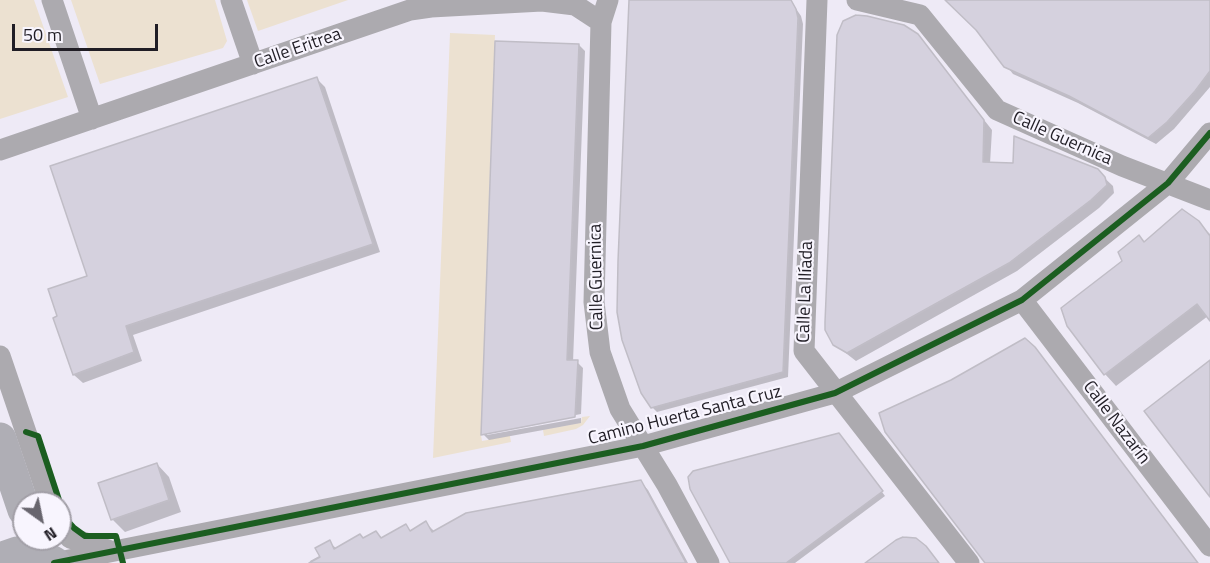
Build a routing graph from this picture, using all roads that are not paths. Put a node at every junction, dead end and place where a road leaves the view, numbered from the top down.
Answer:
1 (52, 0) edge
2 (231, 0) edge
3 (608, 0) edge
4 (816, 0) edge
5 (856, 0) edge
6 (543, 1) edge
7 (408, 5) edge
8 (601, 22) junction
9 (253, 64) junction
10 (92, 119) junction
11 (1210, 133) edge
12 (0, 150) edge
13 (1168, 183) junction
14 (1210, 200) edge
15 (1022, 300) junction
16 (0, 356) edge
17 (835, 393) junction
18 (0, 439) edge
19 (643, 446) junction
20 (18, 491) edge
21 (43, 491) edge
22 (72, 539) edge
23 (1210, 546) edge
24 (46, 552) edge
25 (112, 552) junction
26 (0, 559) edge
27 (709, 563) edge
28 (969, 563) edge

1 - 10 street
2 - 9 street
3 - 8 street, Calle Guernica
4 - 17 street, Calle La Ilíada
5 - 13 street, Calle Guernica
6 - 7 street, Calle Eritrea
6 - 8 street, Calle Eritrea
7 - 9 street, Calle Eritrea
8 - 19 street, Calle Guernica
9 - 10 street, Calle Eritrea
10 - 12 street, Calle Eritrea
11 - 13 street, Camino Huerta Santa Cruz
13 - 14 street, Calle Guernica
13 - 15 street, Camino Huerta Santa Cruz
15 - 17 street, Camino Huerta Santa Cruz
15 - 23 street, Calle Nazarín
16 - 21 street
17 - 19 street, Camino Huerta Santa Cruz
17 - 28 street, Calle La Ilíada
18 - 20 main road
19 - 25 street, Camino Huerta Santa Cruz
19 - 27 street, Calle Guernica
22 - 25 street
24 - 25 street, Camino Huerta Santa Cruz
24 - 26 main road

